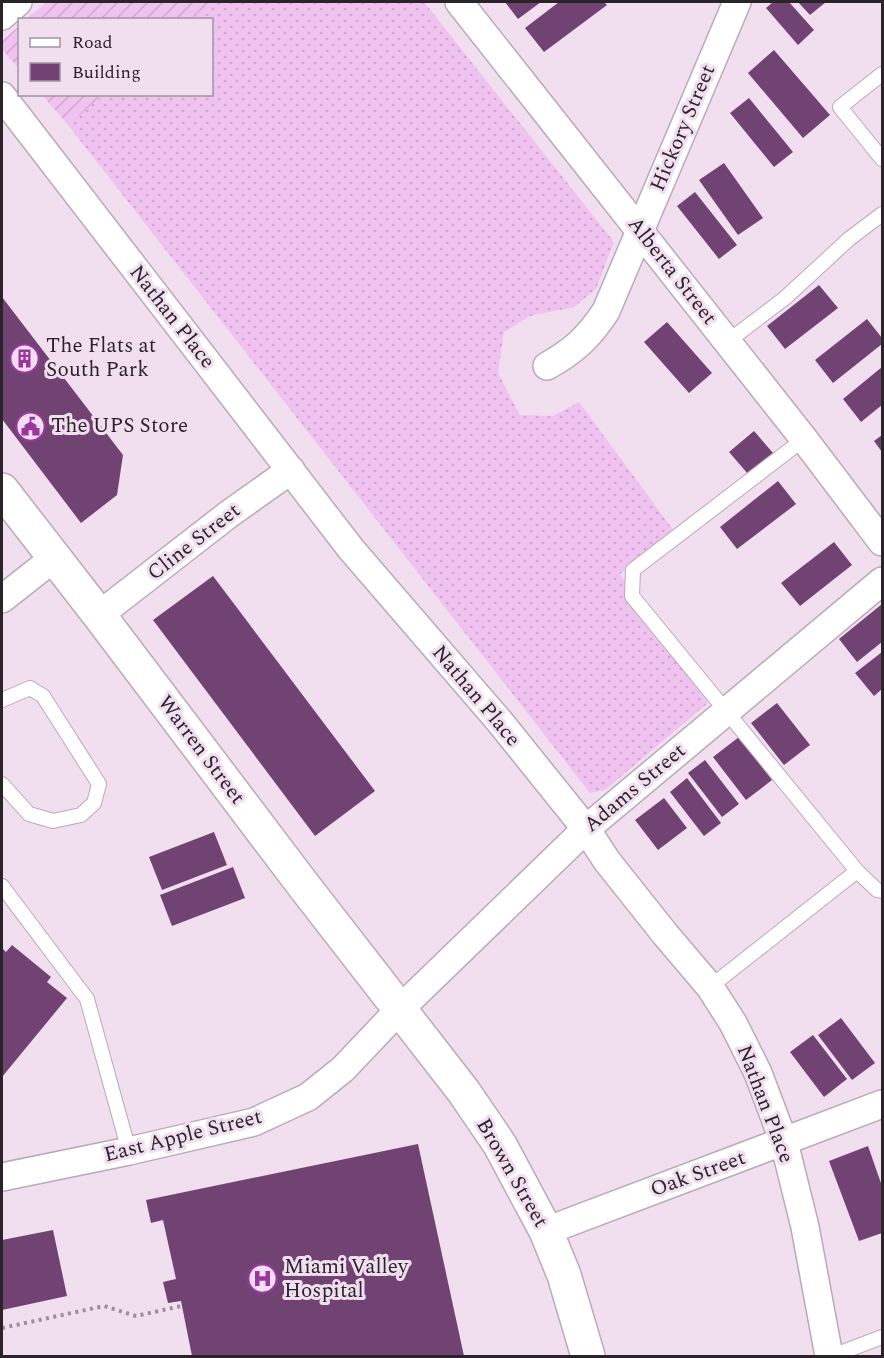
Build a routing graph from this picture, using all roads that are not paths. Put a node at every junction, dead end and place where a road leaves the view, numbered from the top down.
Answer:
1 (18, 2) edge
2 (459, 2) edge
3 (736, 2) edge
4 (2, 16) edge
5 (882, 74) edge
6 (2, 96) edge
7 (882, 159) edge
8 (882, 214) edge
9 (640, 231) junction
10 (727, 342) junction
11 (547, 366) dead end
12 (804, 439) junction
13 (291, 470) junction
14 (2, 490) edge
15 (882, 542) edge
16 (54, 558) junction
17 (882, 581) edge
18 (2, 598) edge
19 (99, 615) junction
20 (2, 699) edge
21 (727, 711) junction
22 (2, 784) edge
23 (586, 829) junction
24 (857, 871) junction
25 (2, 886) edge
26 (882, 892) edge
27 (710, 987) junction
28 (400, 1009) junction
29 (882, 1104) edge
30 (784, 1143) junction
31 (129, 1151) junction
32 (2, 1177) edge
33 (546, 1231) junction
34 (882, 1337) edge
35 (588, 1356) edge
36 (830, 1356) edge

1 - 4 street
2 - 9 street, Alberta Street
3 - 9 street, Hickory Street
5 - 7 lane
6 - 13 street, Nathan Place
8 - 10 lane
9 - 10 street, Alberta Street
9 - 11 street, Hickory Street
10 - 12 street, Alberta Street
12 - 15 street, Alberta Street
12 - 21 lane
13 - 19 street, Cline Street
13 - 23 street, Nathan Place
14 - 16 street, Warren Street
16 - 18 street
16 - 19 street, Warren Street
17 - 21 street, Adams Street
19 - 28 street, Warren Street
20 - 22 lane
21 - 23 street, Adams Street
21 - 24 lane
23 - 27 street, Nathan Place
23 - 28 street, Adams Street
24 - 26 lane
24 - 27 lane
25 - 31 lane
27 - 30 street, Nathan Place
28 - 31 street, East Apple Street
28 - 33 street, Brown Street
29 - 30 street, Oak Street
30 - 33 street, Oak Street
30 - 36 street, Nathan Place
31 - 32 street, East Apple Street
33 - 35 street, Brown Street
34 - 36 lane

